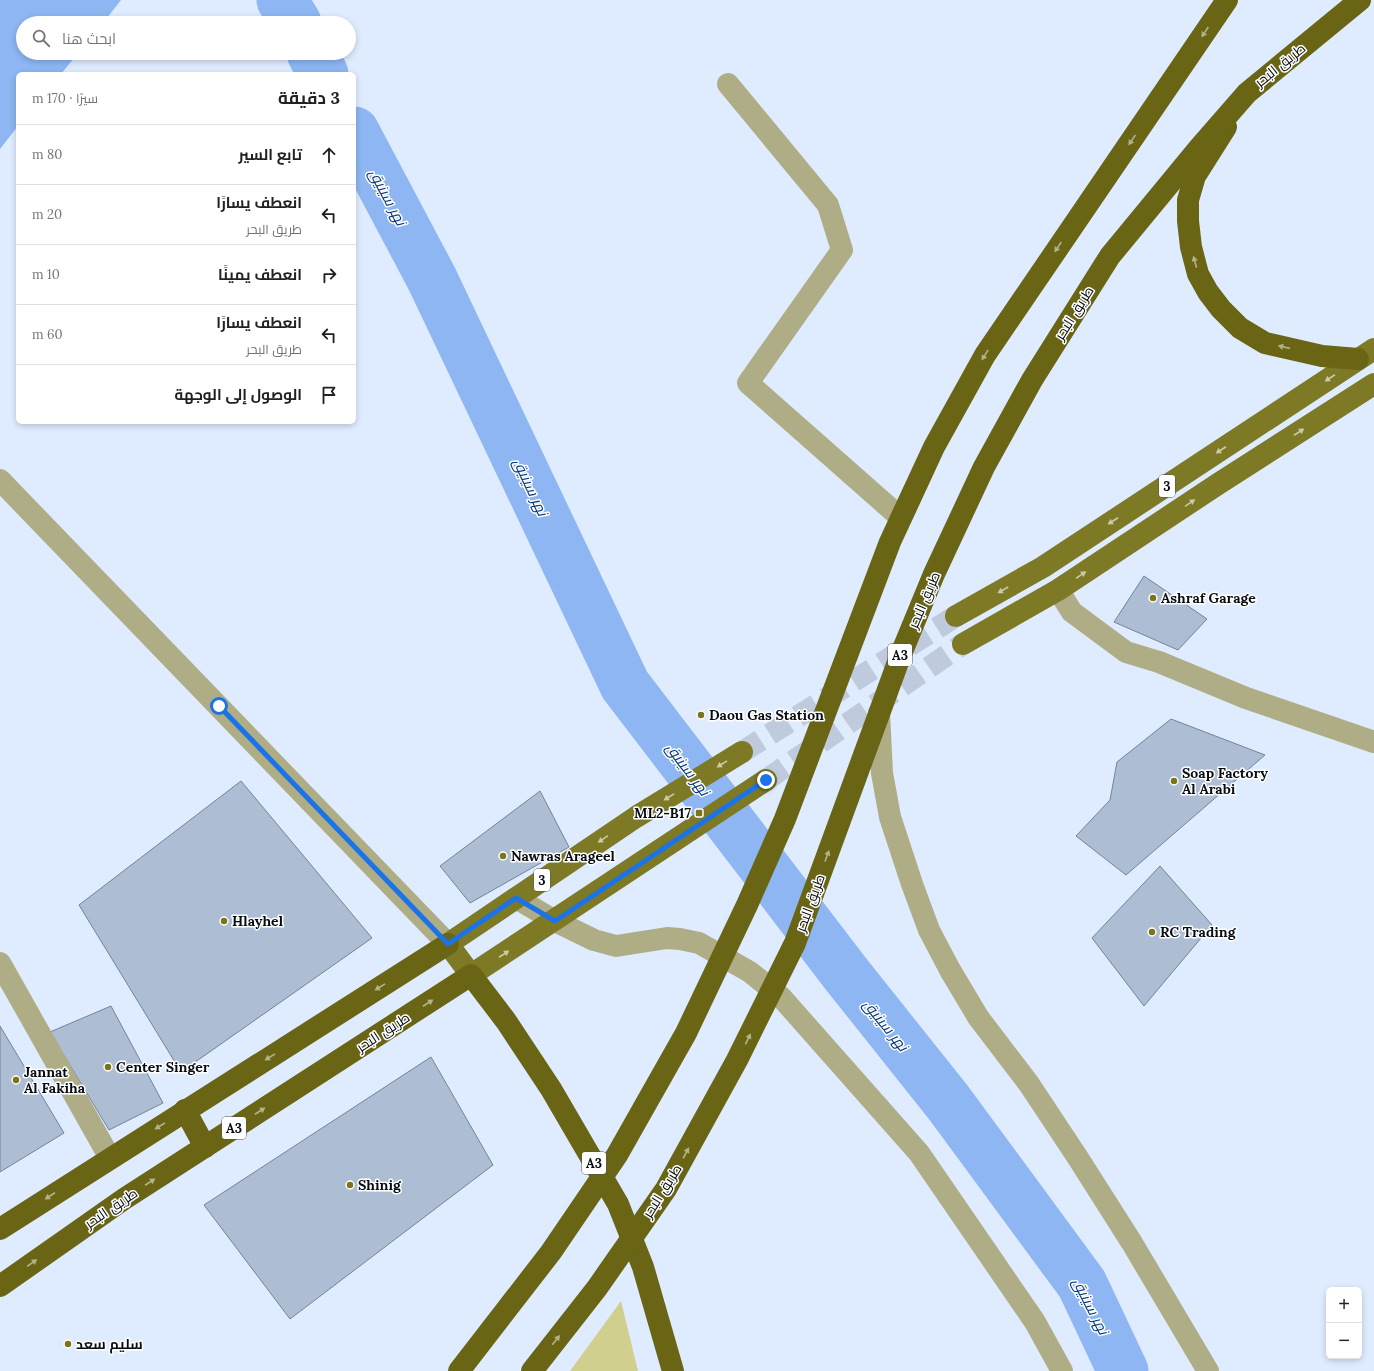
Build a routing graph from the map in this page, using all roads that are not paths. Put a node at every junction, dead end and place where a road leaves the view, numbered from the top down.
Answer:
1 (1227, 0) edge
2 (1360, 0) edge
3 (728, 84) dead end
4 (1246, 93) junction
5 (1366, 354) edge
6 (1374, 384) edge
7 (1204, 461) junction
8 (0, 480) edge
9 (1218, 484) junction
10 (901, 518) junction
11 (1043, 567) junction
12 (1058, 590) junction
13 (956, 616) tunnel mouth
14 (963, 644) tunnel mouth
15 (878, 702) dead end
16 (1374, 742) edge
17 (742, 752) tunnel mouth
18 (766, 780) tunnel mouth
19 (516, 898) junction
20 (555, 921) junction
21 (448, 944) junction
22 (0, 963) edge
23 (471, 976) junction
24 (185, 1110) junction
25 (205, 1147) junction
26 (110, 1158) junction
27 (0, 1229) edge
28 (0, 1286) edge
29 (459, 1371) edge
30 (532, 1371) edge
31 (673, 1371) edge
32 (1062, 1371) edge
33 (1208, 1371) edge

1 -> 10 highway, A3, bridge
2 - 4 highway, طريق البحر / A3, bridge
3 - 10 street
5 -> 4 highway
30 -> 4 highway, طريق البحر / A3, bridge
5 -> 7 main road, 3
9 -> 6 main road, 3
7 - 9 main road
7 -> 11 main road, 3
8 - 21 street
12 -> 9 main road, 3
10 - 29 highway, A3, bridge
11 - 12 main road
11 -> 13 main road, 3
12 - 14 main road, 3
12 - 16 street
15 - 33 street
17 -> 19 main road, 3
18 - 20 main road, طريق البحر
19 - 20 street
19 - 21 main road, 3
23 -> 20 main road, طريق البحر
20 - 32 street
21 - 23 main road
21 -> 24 highway
22 - 26 street
25 -> 23 highway, طريق البحر / A3
23 - 31 highway, A3
24 - 25 highway
24 -> 26 highway
28 -> 25 highway, طريق البحر / A3
26 -> 27 highway

